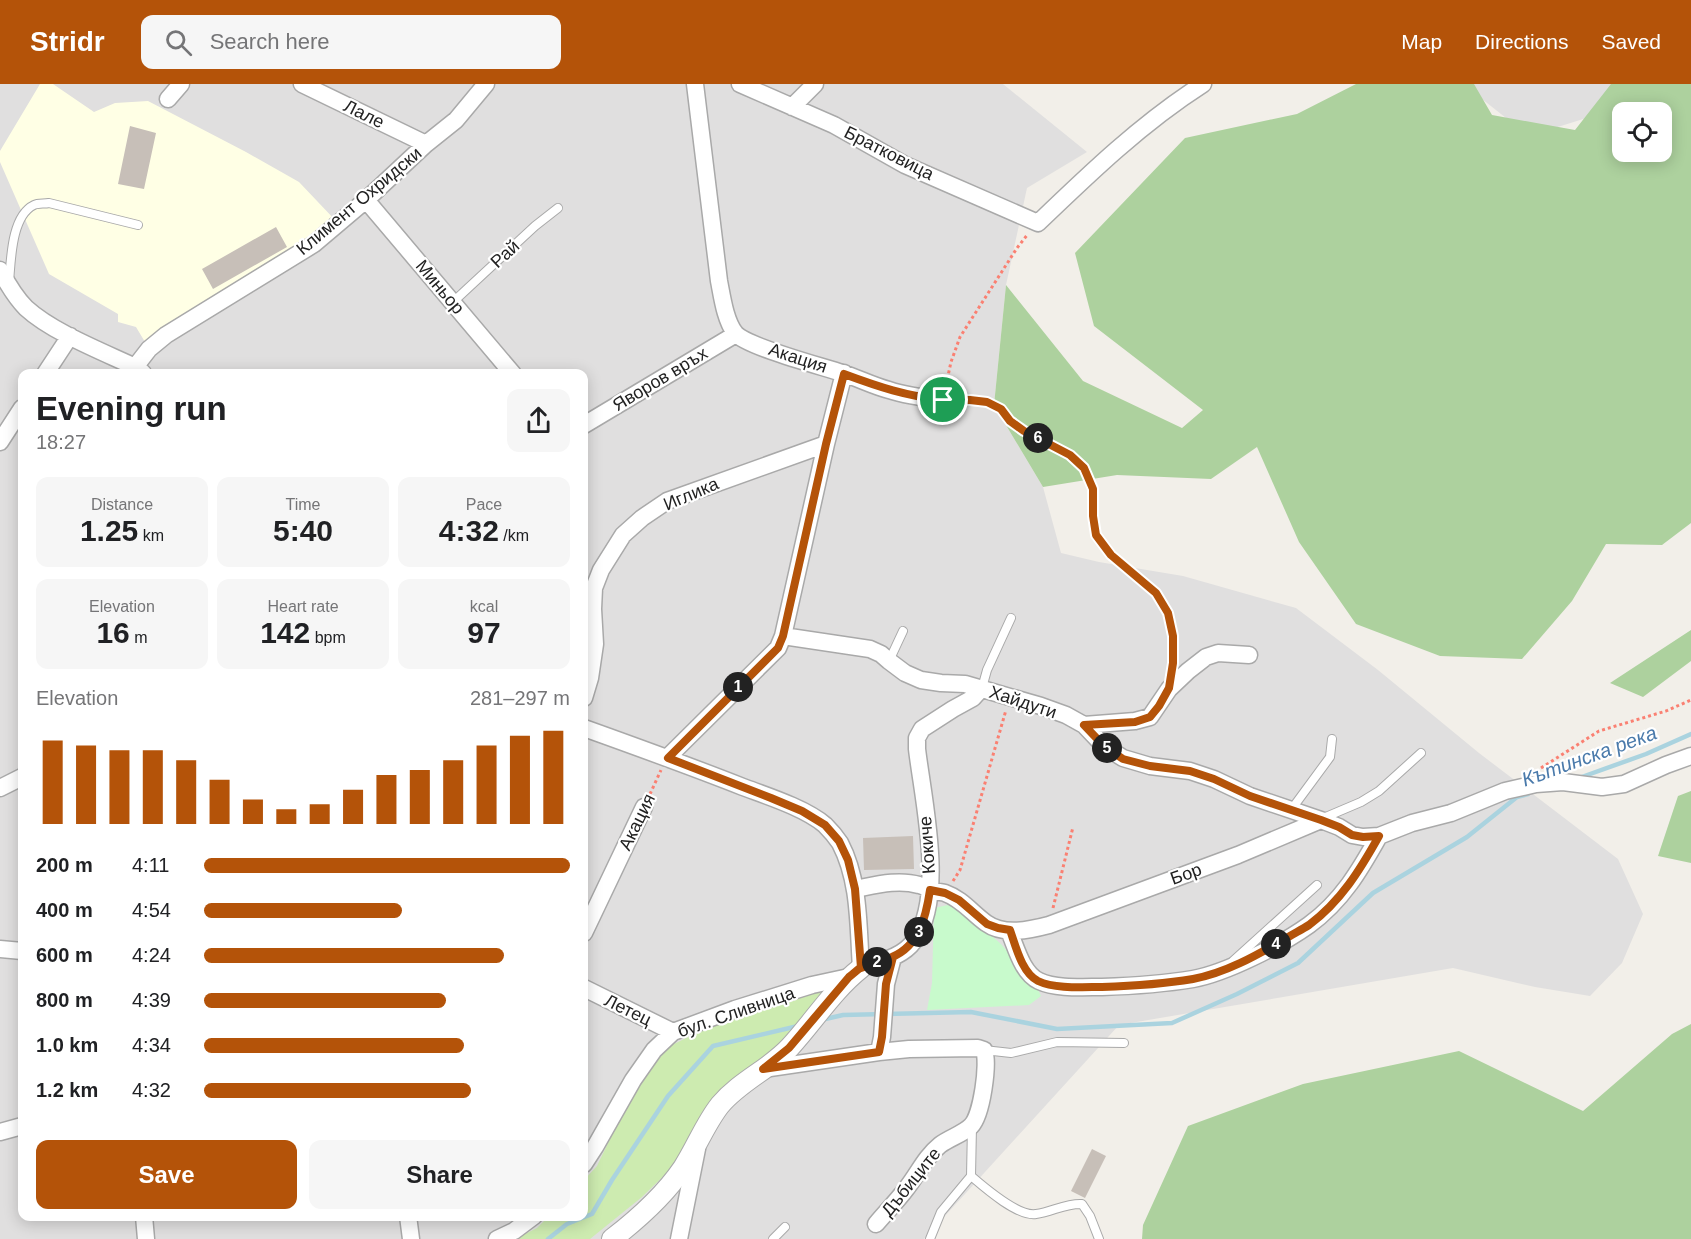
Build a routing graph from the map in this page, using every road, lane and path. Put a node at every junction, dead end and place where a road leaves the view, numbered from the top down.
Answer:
1 (181, 84) edge
2 (302, 84) edge
3 (486, 84) edge
4 (695, 84) edge
5 (740, 84) edge
6 (815, 84) edge
7 (1203, 84) edge
8 (168, 99) dead end
9 (792, 107) junction
10 (426, 144) junction
11 (366, 200) junction
12 (558, 208) dead end
13 (1038, 223) junction
14 (138, 225) dead end
15 (0, 270) edge
16 (9, 286) junction
17 (453, 302) junction
18 (736, 334) junction
19 (70, 336) junction
20 (48, 369) edge
21 (138, 369) edge
22 (140, 369) edge
23 (509, 369) edge
24 (844, 374) junction
25 (943, 400) junction
26 (18, 414) edge
27 (588, 423) edge
28 (0, 442) edge
29 (826, 444) junction
30 (589, 589) edge
31 (1011, 618) dead end
32 (903, 631) dead end
33 (783, 636) junction
34 (1249, 655) dead end
35 (889, 661) junction
36 (588, 685) edge
37 (982, 688) junction
38 (1169, 688) junction
39 (1009, 697) junction
40 (1691, 700) edge
41 (1084, 725) junction
42 (588, 729) edge
43 (1332, 739) dead end
44 (1421, 753) dead end
45 (1691, 756) edge
46 (668, 758) junction
47 (1533, 773) dead end
48 (18, 779) edge
49 (0, 788) edge
50 (644, 807) joint
51 (1291, 810) junction
52 (1321, 820) junction
53 (1073, 826) dead end
54 (1379, 836) junction
55 (1317, 885) dead end
56 (855, 889) junction
57 (938, 892) junction
58 (588, 925) edge
59 (1049, 925) junction
60 (1010, 930) junction
61 (0, 949) edge
62 (18, 951) edge
63 (893, 957) junction
64 (1224, 969) junction
65 (849, 979) junction
66 (588, 990) edge
67 (673, 1032) junction
68 (1124, 1043) dead end
69 (880, 1045) junction
70 (984, 1050) junction
71 (763, 1069) junction
72 (972, 1126) junction
73 (18, 1127) edge
74 (0, 1132) edge
75 (699, 1142) junction
76 (588, 1158) edge
77 (972, 1176) junction
78 (144, 1221) edge
79 (409, 1221) edge
80 (527, 1221) edge
81 (876, 1224) dead end
82 (785, 1227) dead end
83 (146, 1239) edge
84 (411, 1239) edge
85 (497, 1239) edge
86 (612, 1239) edge
87 (679, 1239) edge
88 (773, 1239) edge
89 (930, 1239) edge
90 (1099, 1239) edge

1 - 8 street
2 - 10 street, Лале
3 - 10 street, Климент Охридски
4 - 18 street
5 - 9 street, Братковица
6 - 9 street
7 - 13 street
9 - 13 street, Братковица
10 - 11 street, Климент Охридски
11 - 17 street, Миньор
11 - 22 street, Климент Охридски
12 - 17 lane, Рай
13 - 25 path
14 - 16 lane
15 - 16 street
16 - 19 street
17 - 23 street, Миньор
18 - 24 street, Акация
18 - 27 street, Яворов връх
19 - 20 street
19 - 21 street
24 - 25 street
24 - 29 street, Акация
25 - 38 path
26 - 28 street
29 - 30 street, Иглика
29 - 33 street, Акация
30 - 36 street, Иглика
31 - 37 lane
32 - 35 lane
33 - 35 street, Хайдути
33 - 46 street, Акация
34 - 38 street
35 - 37 street, Хайдути
37 - 39 street, Хайдути
37 - 57 street, Кокиче
38 - 41 street
39 - 41 street, Хайдути
39 - 57 path, Кокиче
40 - 47 path
41 - 51 street, Хайдути
42 - 46 street
43 - 51 lane
44 - 52 lane
45 - 54 street
46 - 50 path, Акация
46 - 56 street
48 - 49 street
50 - 58 street, Акация
51 - 52 street, Хайдути
52 - 54 street, Хайдути
52 - 59 street, Бор
53 - 59 path
54 - 64 street
55 - 64 lane
56 - 57 street, Бор
56 - 65 street
57 - 60 street, Бор
57 - 63 street
59 - 60 street, Бор
60 - 64 street
61 - 62 street
63 - 65 street, бул. Сливница
63 - 69 street
65 - 67 street, бул. Сливница
65 - 71 street
66 - 67 street, Летец
67 - 76 street, бул. Сливница
68 - 70 lane
69 - 70 street
69 - 71 street
70 - 72 street
71 - 75 street
72 - 77 lane
72 - 81 street, Дъбиците
73 - 74 street
75 - 86 street
75 - 87 street
77 - 89 lane
77 - 90 lane
78 - 83 street
79 - 84 street
80 - 85 street
82 - 88 lane

